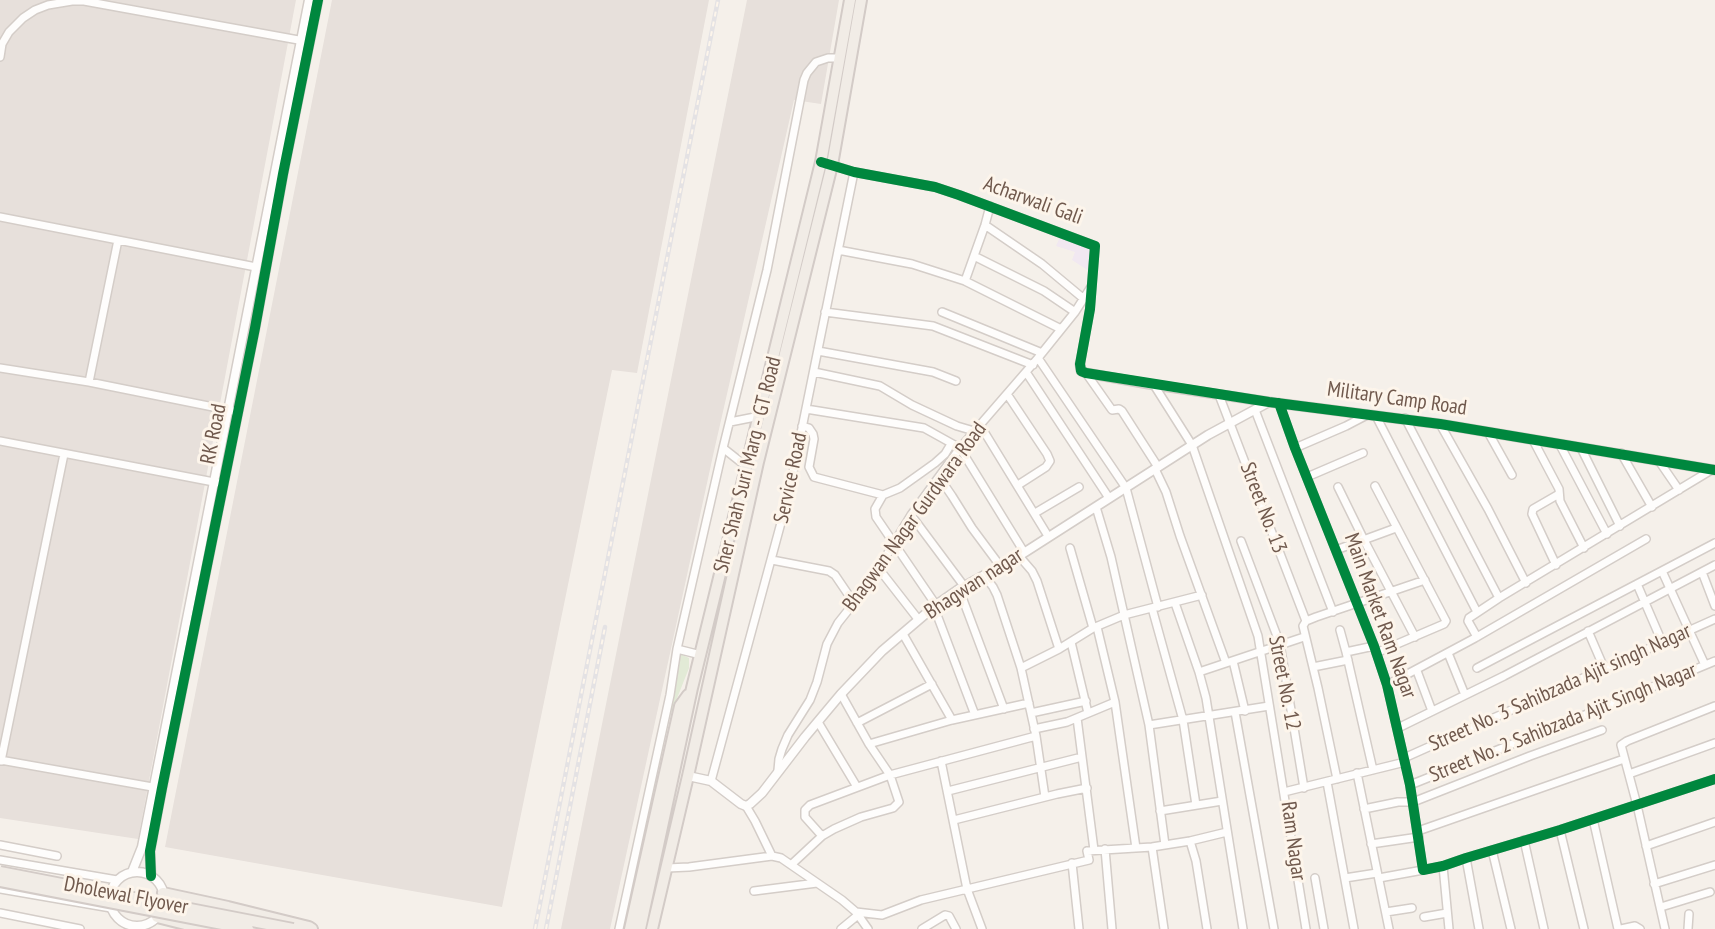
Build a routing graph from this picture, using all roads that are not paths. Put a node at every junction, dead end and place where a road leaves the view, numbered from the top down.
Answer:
1 (309, 0) edge
2 (318, 0) edge
3 (850, 0) edge
4 (861, 0) edge
5 (300, 40) junction
6 (310, 42) junction
7 (0, 57) edge
8 (839, 58) junction
9 (831, 165) junction
10 (854, 172) junction
11 (990, 206) junction
12 (0, 217) edge
13 (985, 225) junction
14 (118, 240) junction
15 (838, 250) junction
16 (974, 256) junction
17 (256, 267) junction
18 (965, 281) junction
19 (1091, 287) junction
20 (1084, 299) junction
21 (825, 312) junction
22 (942, 312) dead end
23 (1076, 312) junction
24 (1061, 329) junction
25 (818, 351) junction
26 (1038, 359) junction
27 (1080, 364) joint
28 (0, 368) edge
29 (814, 372) junction
30 (1026, 372) junction
31 (1086, 373) junction
32 (956, 381) dead end
33 (89, 382) junction
34 (1154, 385) junction
35 (1007, 394) junction
36 (1219, 395) junction
37 (1269, 402) junction
38 (1279, 403) junction
39 (806, 409) junction
40 (1255, 410) junction
41 (233, 411) junction
42 (760, 416) junction
43 (1371, 416) junction
44 (1405, 418) junction
45 (730, 422) junction
46 (1230, 423) junction
47 (1440, 424) junction
48 (980, 425) junction
49 (802, 426) junction
50 (974, 431) junction
51 (1488, 432) junction
52 (1533, 440) junction
53 (0, 442) edge
54 (951, 444) junction
55 (1192, 445) junction
56 (1560, 445) junction
57 (723, 448) junction
58 (960, 448) junction
59 (1295, 448) junction
60 (1581, 448) junction
61 (1363, 453) dead end
62 (1620, 453) junction
63 (64, 454) junction
64 (1659, 461) junction
65 (747, 467) junction
66 (1157, 468) junction
67 (1714, 470) edge
68 (1511, 475) dead end
69 (939, 477) junction
70 (1307, 477) junction
71 (214, 482) junction
72 (224, 484) junction
73 (1018, 485) junction
74 (1375, 486) dead end
75 (1079, 487) dead end
76 (1338, 487) dead end
77 (1126, 488) junction
78 (1679, 490) junction
79 (1559, 494) junction
80 (883, 495) junction
81 (1109, 498) junction
82 (1096, 507) junction
83 (1652, 507) junction
84 (1035, 513) junction
85 (911, 515) junction
86 (1620, 526) junction
87 (1396, 528) junction
88 (1606, 534) junction
89 (1048, 536) junction
90 (1646, 539) dead end
91 (1364, 540) junction
92 (1241, 541) dead end
93 (893, 543) junction
94 (1715, 543) edge
95 (1070, 548) dead end
96 (1584, 548) junction
97 (1336, 551) junction
98 (1021, 554) junction
99 (772, 560) junction
100 (1556, 565) junction
101 (1715, 565) edge
102 (1001, 566) junction
103 (879, 569) junction
104 (1662, 571) junction
105 (1702, 572) junction
106 (984, 575) junction
107 (1425, 580) junction
108 (1525, 583) junction
109 (1637, 584) junction
110 (962, 587) junction
111 (1670, 588) junction
112 (1391, 592) junction
113 (1202, 595) junction
114 (1499, 598) junction
115 (1645, 601) junction
116 (854, 603) junction
117 (1175, 603) junction
118 (1357, 604) junction
119 (935, 606) junction
120 (1715, 606) edge
121 (1155, 608) junction
122 (1332, 612) junction
123 (1478, 612) junction
124 (1124, 615) junction
125 (918, 619) junction
126 (1715, 619) edge
127 (1306, 621) junction
128 (1095, 627) junction
129 (1340, 630) dead end
130 (1689, 630) junction
131 (1588, 631) junction
132 (903, 634) junction
133 (1304, 636) junction
134 (1416, 637) junction
135 (1477, 637) junction
136 (1071, 642) junction
137 (1662, 642) junction
138 (1280, 644) junction
139 (677, 649) junction
140 (1059, 649) junction
141 (1375, 649) junction
142 (1262, 651) junction
143 (1448, 653) junction
144 (701, 656) junction
145 (1347, 656) junction
146 (1715, 661) edge
147 (1229, 662) junction
148 (1705, 665) junction
149 (1313, 667) junction
150 (1021, 668) junction
151 (1477, 668) dead end
152 (1604, 668) junction
153 (1416, 671) junction
154 (1199, 672) junction
155 (932, 684) junction
156 (1387, 685) junction
157 (692, 688) junction
158 (841, 694) junction
159 (1465, 695) junction
160 (1086, 701) junction
161 (1115, 702) junction
162 (1029, 703) junction
163 (1269, 706) junction
164 (1715, 706) edge
165 (1004, 709) junction
166 (1245, 710) junction
167 (1432, 711) junction
168 (1235, 712) junction
169 (1031, 713) junction
170 (1088, 713) junction
171 (975, 715) junction
172 (1209, 716) junction
173 (1077, 718) junction
174 (952, 720) junction
175 (1183, 720) junction
176 (818, 722) junction
177 (857, 723) junction
178 (1149, 725) junction
179 (1398, 728) junction
180 (1602, 730) dead end
181 (1035, 732) junction
182 (1715, 743) edge
183 (869, 744) junction
184 (1082, 757) junction
185 (1624, 759) junction
186 (1, 760) edge
187 (1405, 760) junction
188 (941, 761) junction
189 (1040, 767) junction
190 (778, 770) junction
191 (1373, 770) junction
192 (1357, 773) junction
193 (1629, 774) junction
194 (890, 775) junction
195 (688, 776) junction
196 (1337, 779) junction
197 (1715, 779) edge
198 (711, 780) junction
199 (1327, 782) junction
200 (1410, 785) junction
201 (857, 787) junction
202 (158, 788) junction
203 (1304, 788) junction
204 (1087, 789) junction
205 (948, 791) junction
206 (1284, 792) junction
207 (1045, 797) junction
208 (1222, 801) junction
209 (1413, 802) junction
210 (1196, 805) junction
211 (1637, 805) junction
212 (746, 806) junction
213 (1364, 809) junction
214 (1160, 810) junction
215 (1593, 819) junction
216 (954, 820) junction
217 (1714, 825) edge
218 (1560, 830) junction
219 (1227, 832) junction
220 (1418, 834) junction
221 (822, 836) junction
222 (1190, 841) junction
223 (1524, 841) junction
224 (1371, 844) junction
225 (0, 845) edge
226 (1165, 845) junction
227 (1646, 846) junction
228 (1152, 847) junction
229 (1136, 848) junction
230 (1105, 849) junction
231 (1094, 850) junction
232 (1492, 850) junction
233 (57, 856) dead end
234 (772, 856) junction
235 (1466, 858) junction
236 (0, 860) edge
237 (1072, 863) junction
238 (792, 864) junction
239 (1715, 865) edge
240 (1443, 866) junction
241 (667, 868) junction
242 (1423, 870) junction
243 (0, 872) edge
244 (132, 872) junction
245 (150, 876) junction
246 (1378, 876) junction
247 (1315, 878) dead end
248 (1346, 878) junction
249 (117, 880) junction
250 (0, 881) edge
251 (818, 883) junction
252 (1654, 884) junction
253 (0, 889) edge
254 (967, 889) junction
255 (754, 891) dead end
256 (1710, 892) dead end
257 (163, 893) junction
258 (1661, 907) junction
259 (111, 908) junction
260 (1412, 908) dead end
261 (1386, 912) junction
262 (0, 913) edge
263 (857, 914) junction
264 (1447, 914) junction
265 (1689, 914) dead end
266 (1424, 916) dead end
267 (155, 919) junction
268 (122, 926) edge
269 (142, 927) edge
270 (185, 927) edge
271 (80, 929) edge
272 (211, 929) edge
273 (248, 929) edge
274 (293, 929) edge
275 (312, 929) edge
276 (619, 929) edge
277 (629, 929) edge
278 (640, 929) edge
279 (652, 929) edge
280 (841, 929) edge
281 (868, 929) edge
282 (922, 929) edge
283 (957, 929) edge
284 (982, 929) edge
285 (1079, 929) edge
286 (1112, 929) edge
287 (1164, 929) edge
288 (1207, 929) edge
289 (1243, 929) edge
290 (1274, 929) edge
291 (1306, 929) edge
292 (1324, 929) edge
293 (1354, 929) edge
294 (1389, 929) edge
295 (1449, 929) edge
296 (1479, 929) edge
297 (1511, 929) edge
298 (1544, 929) edge
299 (1584, 929) edge
300 (1620, 929) edge
301 (1640, 929) edge
302 (1665, 929) edge
303 (1688, 929) edge

1 - 5 street, RK Road
2 - 6 street, RK Road
3 - 8 main road, Sher Shah Suri Marg - GT Road
4 - 9 main road, Sher Shah Suri Marg - GT Road
5 - 6 street
5 - 7 street
5 - 17 street, RK Road
6 - 41 street, RK Road
8 - 9 main road, Sher Shah Suri Marg - GT Road
8 - 45 street
9 - 10 street, Acharwali Gali
9 - 42 main road, Sher Shah Suri Marg - GT Road
9 - 195 main road, Sher Shah Suri Marg - GT Road
10 - 11 street, Acharwali Gali
10 - 15 street, Service Road
11 - 13 street
11 - 19 street, Acharwali Gali
12 - 14 street
13 - 16 street
13 - 20 street
14 - 17 street
14 - 33 street
15 - 18 street
15 - 21 street, Service Road
16 - 18 street
16 - 23 street
17 - 41 street, RK Road
18 - 24 street
19 - 20 street, Bhagwan Nagar Gurdwara Road
19 - 27 street, Acharwali Gali
20 - 23 street, Bhagwan Nagar Gurdwara Road
21 - 25 street, Service Road
21 - 26 street
22 - 26 street
23 - 24 street, Bhagwan Nagar Gurdwara Road
24 - 26 street, Bhagwan Nagar Gurdwara Road
25 - 29 street, Service Road
25 - 32 street
26 - 30 street, Bhagwan Nagar Gurdwara Road
26 - 77 street
27 - 31 street
28 - 33 street
29 - 39 street, Service Road
29 - 50 street
30 - 35 street, Bhagwan Nagar Gurdwara Road
30 - 81 street
31 - 34 street, Military Camp Road
31 - 66 street
33 - 41 street
34 - 36 street, Military Camp Road
34 - 55 street
35 - 48 street, Bhagwan Nagar Gurdwara Road
35 - 73 street
36 - 37 street, Military Camp Road
36 - 46 street, Street No. 13
37 - 38 street, Military Camp Road
37 - 40 street, Bhagwan nagar
38 - 43 street, Military Camp Road
38 - 59 street, Main Market Ram Nagar
39 - 49 street, Service Road
39 - 54 street
40 - 46 street, Bhagwan nagar
40 - 122 street
41 - 71 street, RK Road
41 - 72 street, RK Road
42 - 45 street
42 - 65 main road, Sher Shah Suri Marg - GT Road
43 - 44 street, Military Camp Road
43 - 59 street
43 - 123 street
44 - 47 street, Military Camp Road
44 - 114 street
45 - 57 street
46 - 55 street, Bhagwan nagar
46 - 127 street, Street No. 13
47 - 51 street, Military Camp Road
47 - 108 street
48 - 50 street, Bhagwan Nagar Gurdwara Road
48 - 73 street
49 - 80 street
49 - 99 street, Service Road
50 - 58 street, Bhagwan Nagar Gurdwara Road
51 - 52 street, Military Camp Road
51 - 68 street
52 - 56 street, Military Camp Road
52 - 79 street
53 - 63 street
54 - 58 street
54 - 80 street
55 - 66 street, Bhagwan nagar
55 - 142 street
56 - 60 street, Military Camp Road
56 - 88 street
57 - 65 street
57 - 139 street
58 - 69 street, Bhagwan Nagar Gurdwara Road
58 - 98 street
59 - 70 street, Main Market Ram Nagar
60 - 62 street, Military Camp Road
60 - 86 street
61 - 70 street
62 - 64 street, Military Camp Road
62 - 83 street
63 - 71 street
63 - 186 street
64 - 67 street, Military Camp Road
64 - 78 street
65 - 144 main road, Sher Shah Suri Marg - GT Road
66 - 77 street, Bhagwan nagar
66 - 113 street
67 - 78 street
69 - 85 street, Bhagwan Nagar Gurdwara Road
69 - 102 street
70 - 97 street, Main Market Ram Nagar
71 - 72 street
71 - 202 street, RK Road
72 - 202 street, RK Road
73 - 84 street
74 - 87 street
75 - 84 street
76 - 91 street
77 - 81 street, Bhagwan nagar
77 - 121 street
78 - 83 street
79 - 96 street
79 - 100 street
80 - 93 street
81 - 82 street, Bhagwan nagar
82 - 89 street, Bhagwan nagar
82 - 124 street
83 - 86 street
84 - 89 street
85 - 93 street, Bhagwan Nagar Gurdwara Road
85 - 110 street
86 - 88 street
87 - 91 street
87 - 107 street
88 - 96 street
89 - 98 street, Bhagwan nagar
90 - 135 street
91 - 97 street
91 - 112 street
92 - 138 street, Street No. 12
93 - 103 street, Bhagwan Nagar Gurdwara Road
93 - 119 street
94 - 104 street
95 - 128 street
96 - 100 street
97 - 118 street, Main Market Ram Nagar
98 - 102 street, Bhagwan nagar
98 - 140 street
99 - 116 street
99 - 198 street, Service Road
100 - 108 street
101 - 105 street
102 - 106 street, Bhagwan nagar
103 - 116 street, Bhagwan Nagar Gurdwara Road
103 - 125 street
104 - 109 street
104 - 111 street
105 - 111 street
105 - 120 street
106 - 110 street, Bhagwan nagar
106 - 150 street
107 - 112 street
107 - 134 street
108 - 114 street
109 - 115 street
109 - 151 street
110 - 119 street, Bhagwan nagar
110 - 165 street
111 - 115 street
111 - 130 street
112 - 118 street
112 - 134 street
113 - 117 street
113 - 147 street
114 - 123 street
115 - 131 street
115 - 137 street
116 - 190 street, Bhagwan Nagar Gurdwara Road
117 - 121 street
117 - 154 street
118 - 122 street
118 - 141 street, Main Market Ram Nagar
119 - 125 street, Bhagwan nagar
119 - 171 street
121 - 124 street
121 - 175 street
122 - 127 street
123 - 135 street
124 - 128 street
124 - 178 street
125 - 132 street, Bhagwan nagar
126 - 130 street, Street No. 3 Sahibzada Ajit singh Nagar
127 - 133 street
128 - 136 street
128 - 161 street
129 - 145 street
130 - 137 street, Street No. 3 Sahibzada Ajit singh Nagar
130 - 148 street
131 - 152 street
131 - 159 street
132 - 155 street
132 - 158 street, Bhagwan nagar
133 - 138 street
133 - 149 street
134 - 141 street
135 - 143 street
136 - 140 street
136 - 160 street
137 - 152 street, Street No. 3 Sahibzada Ajit singh Nagar
138 - 142 street
138 - 203 street, Street No. 12
139 - 144 street
139 - 276 street
140 - 150 street
141 - 145 street
141 - 156 street, Main Market Ram Nagar
142 - 147 street
142 - 163 street
143 - 153 street
143 - 159 street
144 - 157 main road, Sher Shah Suri Marg - GT Road
145 - 149 street
145 - 191 street
146 - 148 street, Street No. 2 Sahibzada Ajit Singh Nagar
147 - 154 street
147 - 166 street
148 - 200 street, Street No. 2 Sahibzada Ajit Singh Nagar
149 - 196 street
150 - 162 street
152 - 187 street, Street No. 3 Sahibzada Ajit singh Nagar
153 - 156 street
153 - 167 street
154 - 172 street
155 - 174 street
155 - 177 street
156 - 179 street, Main Market Ram Nagar
157 - 277 main road
157 - 278 main road, Sher Shah Suri Marg - GT Road
158 - 176 street, Bhagwan nagar
158 - 177 street
159 - 167 street
160 - 169 street
160 - 170 street
161 - 170 street
161 - 229 street
162 - 165 street
162 - 169 street
163 - 166 street
163 - 206 street
164 - 185 street
165 - 171 street
166 - 168 street
167 - 179 street
168 - 172 street
168 - 290 street
169 - 181 street
170 - 173 street
171 - 174 street
172 - 175 street
172 - 208 street
173 - 181 street
173 - 184 street
174 - 183 street
175 - 178 street
175 - 210 street
176 - 190 street, Bhagwan nagar
176 - 201 street
177 - 183 street
178 - 214 street
179 - 187 street, Main Market Ram Nagar
180 - 209 street
181 - 188 street
181 - 189 street
182 - 193 street
183 - 194 street
184 - 189 street
184 - 204 street
185 - 193 street
185 - 220 street
186 - 202 street
187 - 191 street, Ram Nagar
187 - 200 street, Main Market Ram Nagar
188 - 194 street
188 - 205 street
189 - 205 street
189 - 207 street
190 - 212 street, Bhagwan nagar
191 - 192 street, Ram Nagar
192 - 196 street, Ram Nagar
192 - 213 street
193 - 211 street
194 - 201 street
194 - 221 street
195 - 198 street
195 - 241 main road, Sher Shah Suri Marg - GT Road
196 - 199 street, Ram Nagar
197 - 211 street
198 - 212 street
199 - 203 street, Ram Nagar
199 - 248 street
200 - 209 street, Main Market Ram Nagar
201 - 221 street
202 - 244 street, RK Road
202 - 245 street, RK Road
203 - 206 street, Ram Nagar
204 - 207 street
204 - 231 street
205 - 216 street
206 - 291 street, Ram Nagar
207 - 216 street
208 - 210 street
208 - 219 street
209 - 213 street
209 - 220 street, Main Market Ram Nagar
210 - 214 street
211 - 215 street
211 - 227 street
212 - 234 street
213 - 224 street
214 - 226 street
215 - 218 street
215 - 300 street
216 - 254 street
217 - 227 street
218 - 223 street
218 - 299 street
219 - 222 street
219 - 289 street
220 - 224 street
220 - 242 street, Main Market Ram Nagar
221 - 238 street
222 - 226 street
222 - 288 street
223 - 232 street
223 - 298 street
224 - 246 street
225 - 233 street
226 - 228 street
227 - 252 street
228 - 229 street
228 - 287 street
229 - 230 street
230 - 231 street
230 - 286 street
231 - 237 street
232 - 235 street
232 - 297 street
234 - 238 street
234 - 241 street
235 - 240 street
235 - 296 street
236 - 249 street
237 - 254 street
237 - 285 street
238 - 251 street
239 - 252 street
240 - 242 street
240 - 264 street
241 - 279 main road, Sher Shah Suri Marg - GT Road
242 - 246 street
243 - 274 main road, Dholewal Flyover, bridge
244 - 245 street
244 - 249 street
245 - 257 street
246 - 248 street
246 - 261 street
247 - 292 street
248 - 293 street
249 - 259 street
250 - 273 main road, Dholewal Flyover, bridge
251 - 255 street
251 - 263 street
252 - 258 street
253 - 259 street
254 - 263 street
254 - 284 street
256 - 258 street
257 - 267 street
257 - 275 main road
258 - 302 street
259 - 268 street
260 - 261 street
261 - 294 street
262 - 271 street
263 - 280 street
263 - 281 street
264 - 266 street
264 - 295 street
265 - 303 street
267 - 269 street
267 - 270 main road
268 - 269 street
270 - 272 main road
282 - 283 street
300 - 301 street

